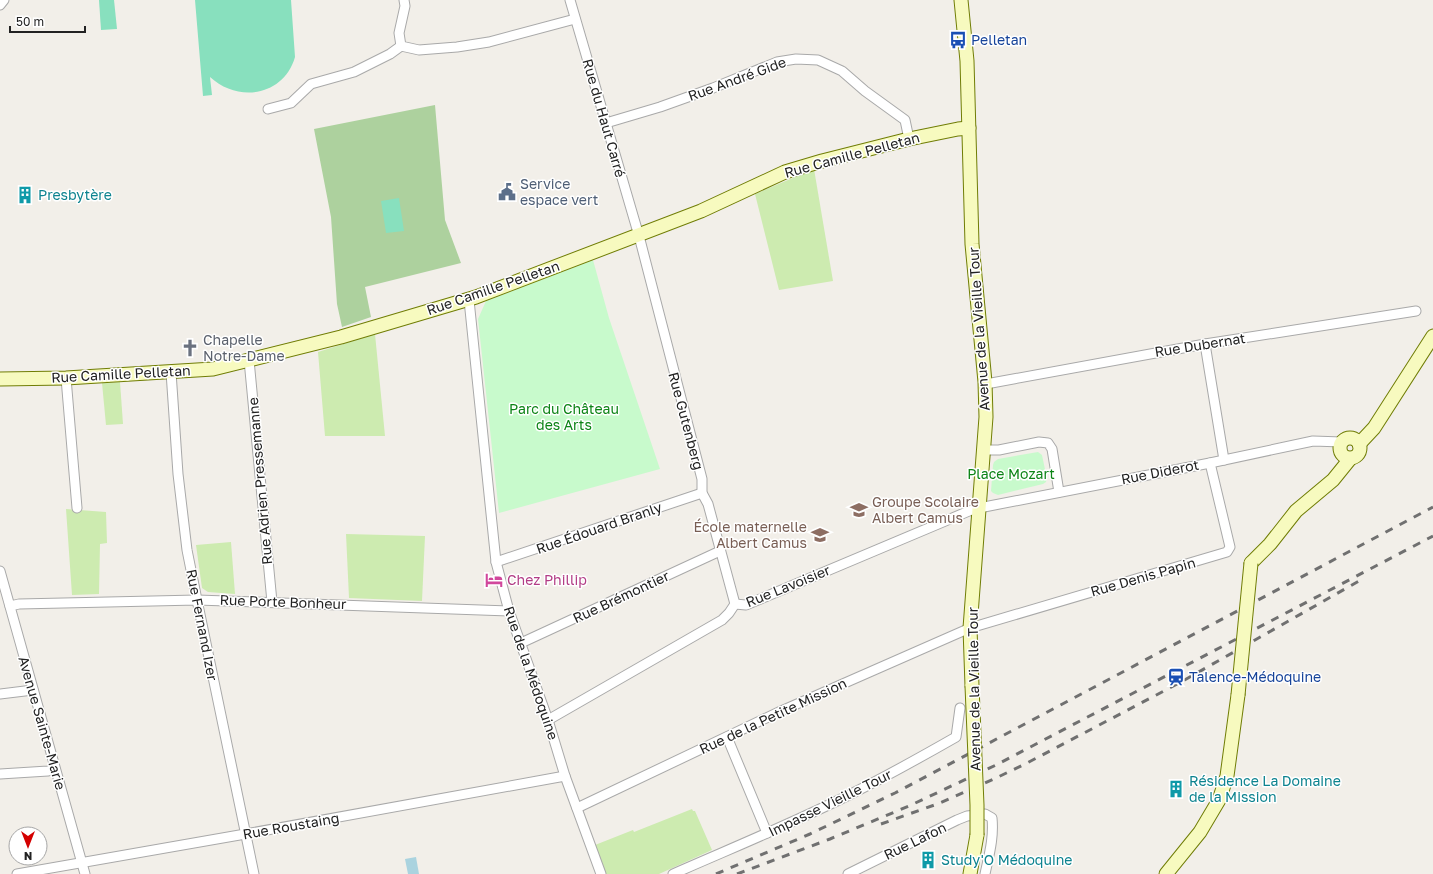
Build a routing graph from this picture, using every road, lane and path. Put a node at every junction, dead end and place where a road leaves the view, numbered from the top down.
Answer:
1 (4, 0) edge
2 (404, 0) edge
3 (570, 0) edge
4 (961, 0) edge
5 (0, 5) edge
6 (575, 19) junction
7 (401, 46) junction
8 (268, 109) dead end
9 (606, 123) junction
10 (970, 128) junction
11 (909, 139) junction
12 (639, 236) junction
13 (469, 300) junction
14 (1416, 311) dead end
15 (1433, 336) edge
16 (1205, 344) junction
17 (249, 360) junction
18 (171, 372) junction
19 (66, 378) junction
20 (0, 380) edge
21 (986, 384) junction
22 (1342, 442) junction
23 (1359, 444) junction
24 (983, 450) junction
25 (1350, 458) junction
26 (1224, 460) junction
27 (1210, 463) junction
28 (1059, 492) junction
29 (702, 493) junction
30 (77, 508) dead end
31 (979, 508) junction
32 (720, 551) junction
33 (496, 562) junction
34 (0, 571) edge
35 (196, 600) junction
36 (272, 602) junction
37 (735, 604) junction
38 (10, 606) junction
39 (509, 611) junction
40 (970, 628) junction
41 (521, 643) junction
42 (33, 690) junction
43 (0, 694) edge
44 (960, 708) dead end
45 (548, 720) junction
46 (727, 737) junction
47 (55, 769) junction
48 (0, 774) edge
49 (565, 776) junction
50 (577, 808) junction
51 (767, 833) junction
52 (246, 834) junction
53 (82, 863) junction
54 (16, 874) edge
55 (85, 874) edge
56 (254, 874) edge
57 (601, 874) edge
58 (673, 874) edge
59 (848, 874) edge
60 (970, 874) edge
61 (985, 874) edge
62 (1166, 874) edge

1 - 5 street
2 - 7 street
3 - 6 street, Rue du Haut Carré
4 - 10 street, Avenue de la Vieille Tour
6 - 7 street
6 - 9 street, Rue du Haut Carré
7 - 8 street
9 - 11 street, Rue André Gide
9 - 12 street, Rue du Haut Carré
10 - 11 street, Rue Camille Pelletan
10 - 21 street, Avenue de la Vieille Tour
11 - 12 street, Rue Camille Pelletan
12 - 13 street, Rue Camille Pelletan
12 - 29 street, Rue Gutenberg
13 - 17 street, Rue Camille Pelletan
13 - 33 street, Rue de la Médoquine
14 - 16 street, Rue Dubernat
15 - 23 street
16 - 21 street, Rue Dubernat
16 - 26 street
17 - 18 street, Rue Camille Pelletan
17 - 36 street, Rue Adrien Pressemanne
18 - 19 street, Rue Camille Pelletan
18 - 35 street, Rue Fernand Izer
19 - 20 street, Rue Camille Pelletan
19 - 30 street
21 - 24 street, Avenue de la Vieille Tour
22 - 23 street
22 - 25 street
22 - 26 street, Rue Diderot
23 - 25 street
24 - 28 street
24 - 31 street, Avenue de la Vieille Tour
25 - 62 street, bridge
26 - 27 street, Rue Diderot
27 - 28 street, Rue Diderot
27 - 40 street, Rue Denis Papin
28 - 31 street, Rue Diderot
29 - 32 street, Rue Gutenberg
29 - 33 street, Rue Édouard Branly
31 - 37 street, Rue Lavoisier
31 - 40 street, Avenue de la Vieille Tour
32 - 37 street, Rue Gutenberg
32 - 41 street, Rue Brémontier
33 - 39 street, Rue de la Médoquine
34 - 38 street, Avenue Sainte-Marie
35 - 36 street, Rue Porte Bonheur
35 - 38 street, Rue Porte Bonheur
35 - 52 street, Rue Fernand Izer
36 - 39 street, Rue Porte Bonheur
37 - 45 street, Rue Lavoisier
38 - 42 street, Avenue Sainte-Marie
39 - 41 street, Rue de la Médoquine
40 - 46 street, Rue de la Petite Mission
40 - 60 street, Avenue de la Vieille Tour, bridge
41 - 45 street, Rue de la Médoquine
42 - 43 street
42 - 47 street, Avenue Sainte-Marie
44 - 51 street, Impasse Vieille Tour
45 - 49 street, Rue de la Médoquine
46 - 50 street, Rue de la Petite Mission
46 - 51 street
47 - 48 street
47 - 53 street, Avenue Sainte-Marie
49 - 50 street, Rue de la Médoquine
49 - 52 street, Rue Roustaing
50 - 57 street, Rue de la Médoquine
51 - 58 street, Impasse Vieille Tour
52 - 53 street, Rue Roustaing
52 - 56 street, Rue Fernand Izer
53 - 54 street, Rue Roustaing
53 - 55 street, Avenue Sainte-Marie
59 - 61 street, Rue Lafon

